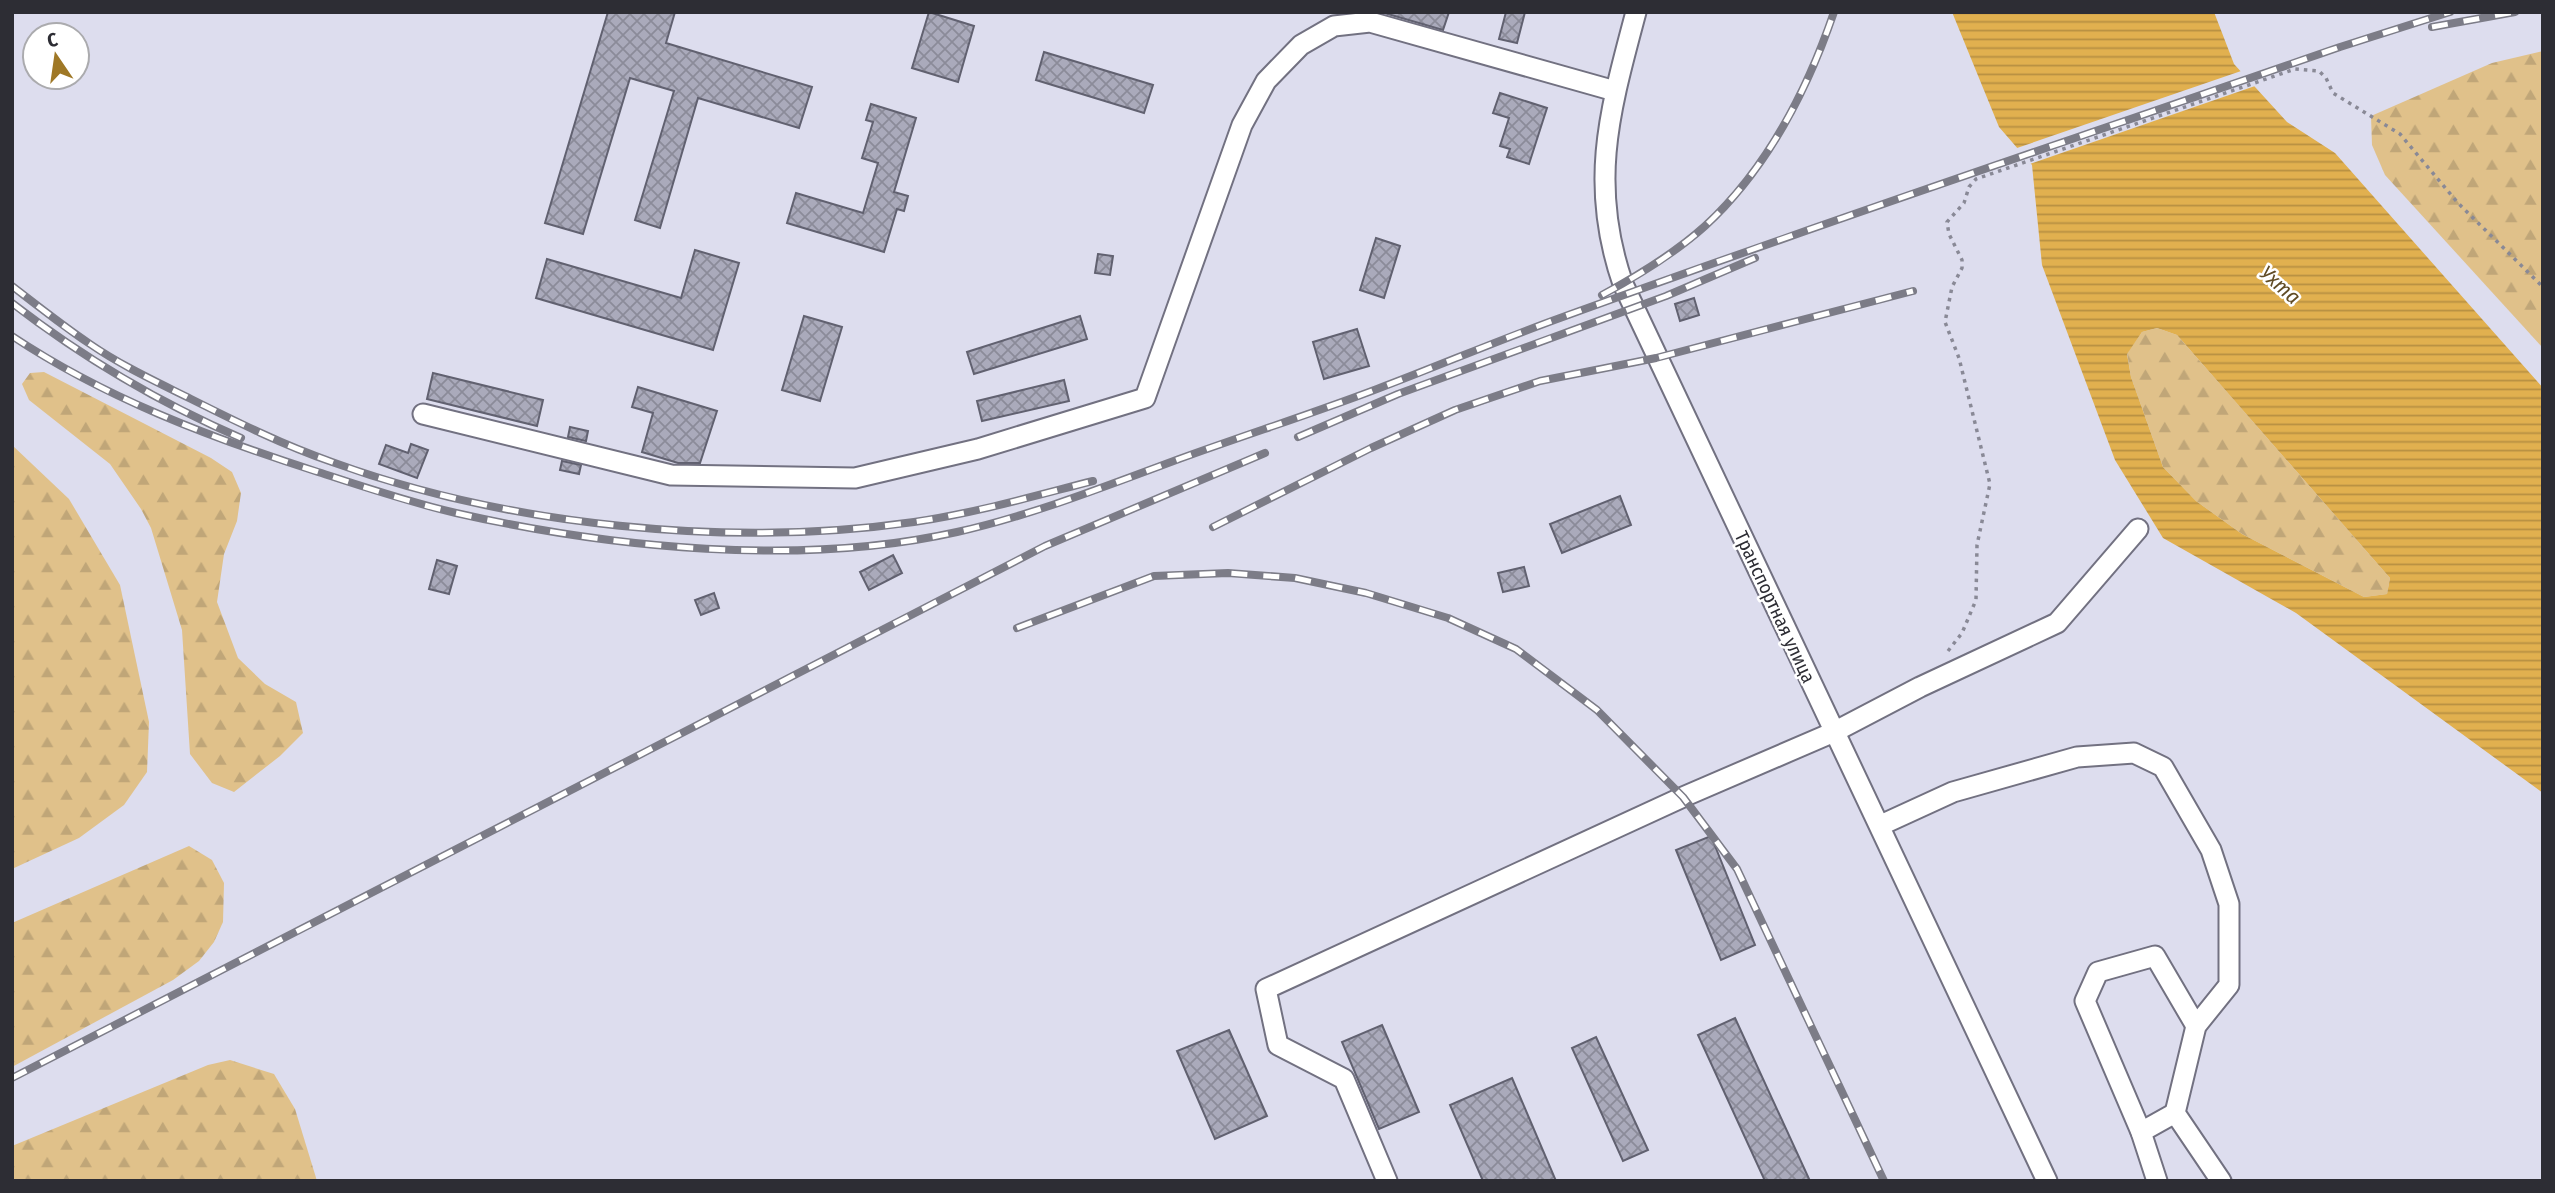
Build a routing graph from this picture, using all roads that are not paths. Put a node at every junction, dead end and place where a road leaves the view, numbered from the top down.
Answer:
1 (1636, 12) edge
2 (1615, 91) junction
3 (423, 414) dead end
4 (2138, 529) dead end
5 (1834, 732) junction
6 (1881, 825) junction
7 (2196, 1026) junction
8 (2175, 1113) junction
9 (2141, 1132) junction
10 (1387, 1181) edge
11 (2047, 1181) edge
12 (2157, 1181) edge
13 (2221, 1181) edge

1 - 2 street, Транспортная улица
2 - 3 street
2 - 5 street, Транспортная улица
4 - 5 street
5 - 6 street, Транспортная улица
5 - 10 street
6 - 7 street
6 - 11 street, Транспортная улица
7 - 8 street
7 - 9 street
8 - 9 street
8 - 13 street
9 - 12 street

